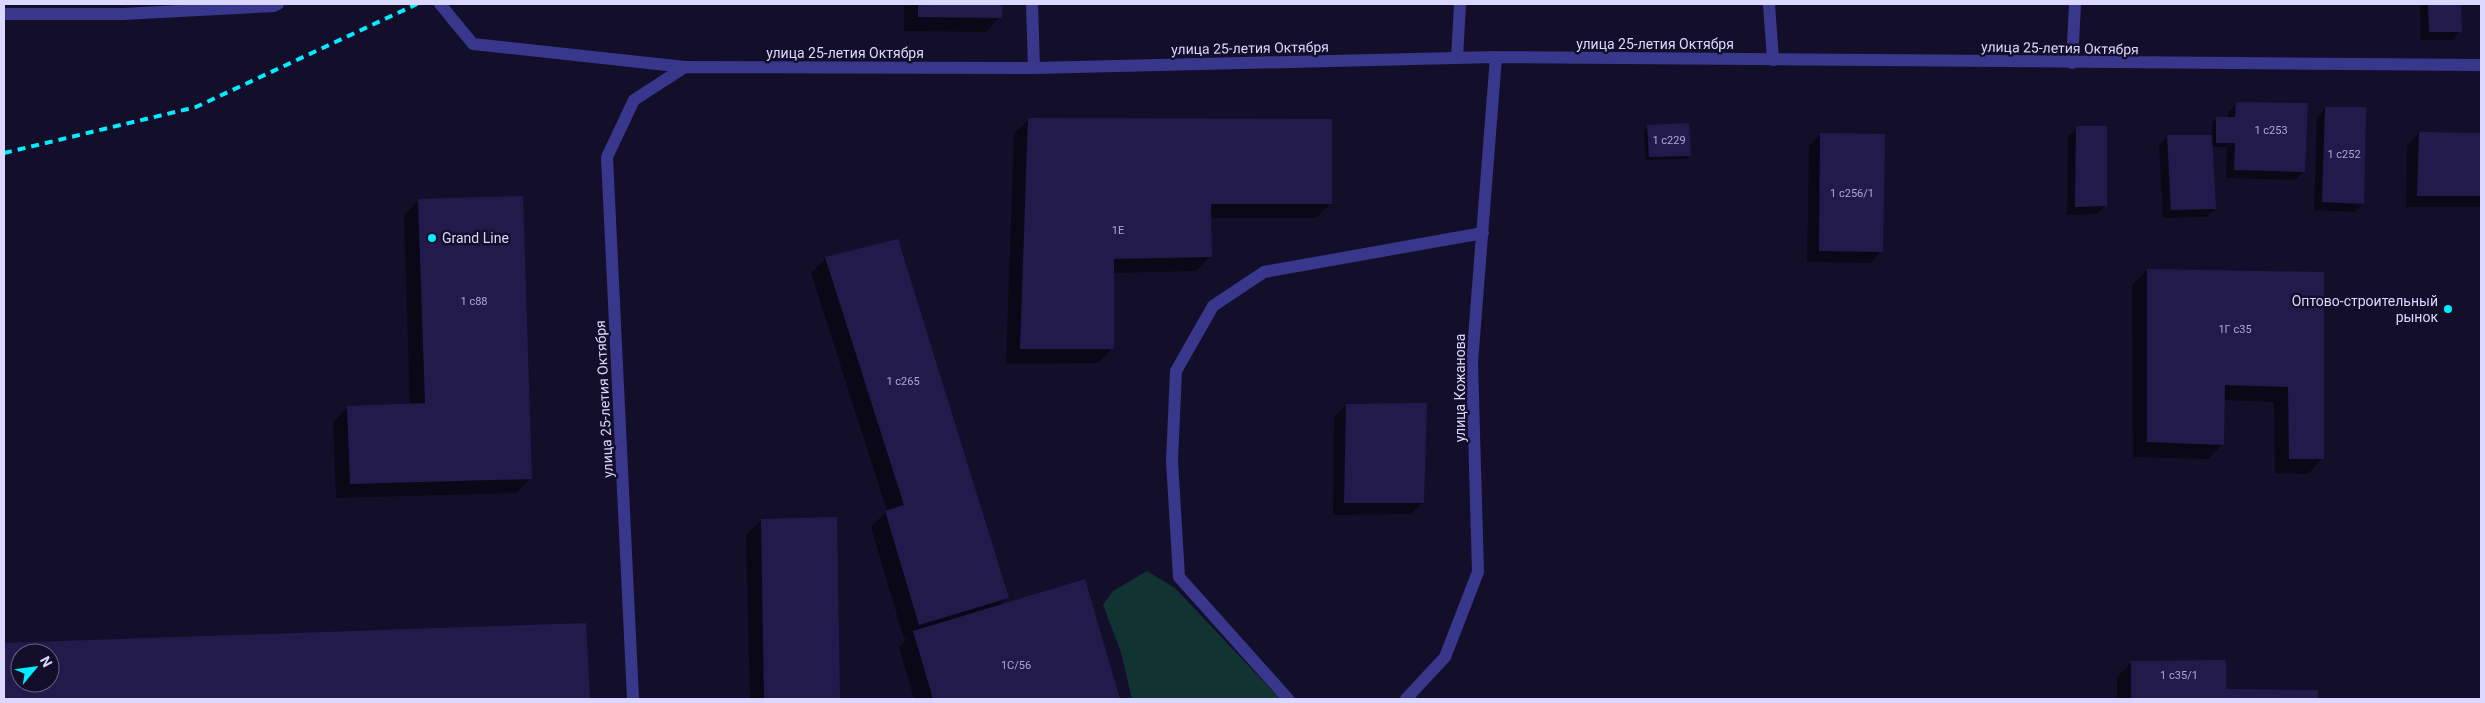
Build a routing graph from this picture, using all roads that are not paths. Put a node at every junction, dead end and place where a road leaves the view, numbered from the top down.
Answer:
1 (278, 4) edge
2 (440, 4) edge
3 (1032, 4) edge
4 (1460, 4) edge
5 (1770, 4) edge
6 (2075, 4) edge
7 (4, 14) edge
8 (1496, 57) junction
9 (1457, 58) junction
10 (1773, 60) junction
11 (2072, 63) junction
12 (2481, 65) edge
13 (685, 67) junction
14 (1034, 68) junction
15 (1482, 233) junction
16 (633, 699) edge
17 (1288, 699) edge
18 (1406, 699) edge

1 - 7 street
2 - 13 street
3 - 14 street
4 - 9 street
5 - 10 street
6 - 11 street
8 - 9 street, улица 25-летия Октября
8 - 10 street, улица 25-летия Октября
8 - 15 street, улица Кожанова
9 - 14 street, улица 25-летия Октября
10 - 11 street, улица 25-летия Октября
11 - 12 street, улица 25-летия Октября
13 - 14 street, улица 25-летия Октября
13 - 16 street, улица 25-летия Октября
15 - 17 street
15 - 18 street, улица Кожанова

